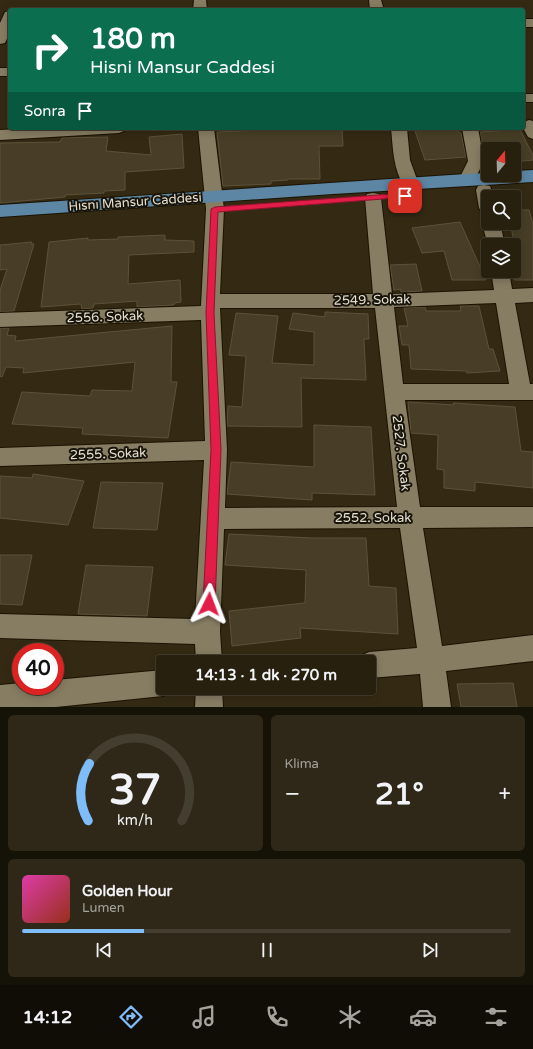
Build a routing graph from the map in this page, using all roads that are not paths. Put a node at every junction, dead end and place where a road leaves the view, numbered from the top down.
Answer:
1 (8, 19) edge
2 (0, 40) edge
3 (85, 130) edge
4 (206, 130) edge
5 (399, 130) edge
6 (470, 130) edge
7 (0, 135) edge
8 (533, 176) edge
9 (467, 179) junction
10 (410, 182) junction
11 (533, 187) edge
12 (521, 190) edge
13 (374, 198) junction
14 (481, 199) edge
15 (214, 203) junction
16 (0, 211) edge
17 (0, 221) edge
18 (501, 278) edge
19 (533, 296) edge
20 (505, 297) junction
21 (383, 301) junction
22 (210, 307) junction
23 (0, 320) edge
24 (394, 392) junction
25 (527, 392) edge
26 (216, 450) junction
27 (0, 457) edge
28 (533, 517) edge
29 (410, 518) junction
30 (213, 519) junction
31 (0, 626) edge
32 (208, 632) junction
33 (533, 648) edge
34 (209, 655) edge
35 (432, 660) junction
36 (376, 664) edge
37 (156, 684) edge
38 (209, 695) edge
39 (0, 699) edge
40 (209, 707) edge
41 (437, 707) edge

1 - 2 street
3 - 7 street
4 - 15 street
5 - 10 street
6 - 9 street
8 - 9 main road, Hısnı Mansur Caddesi
9 - 10 main road, Hısnı Mansur Caddesi
10 - 15 main road, Hısnı Mansur Caddesi
11 - 12 main road
13 - 14 main road
13 - 15 main road
13 - 21 street, 2527. Sokak
15 - 16 main road, Hısnı Mansur Caddesi
15 - 17 main road
15 - 22 street
18 - 20 street
19 - 20 street, 2549. Sokak
20 - 21 street, 2549. Sokak
20 - 25 street
21 - 22 street, 2549. Sokak
21 - 24 street, 2527. Sokak
22 - 23 street, 2556. Sokak
22 - 26 street
24 - 25 street
24 - 29 street, 2527. Sokak
26 - 27 street, 2555. Sokak
26 - 30 street
28 - 29 street, 2552. Sokak
29 - 30 street, 2552. Sokak
29 - 35 street, 2527. Sokak
30 - 32 street
31 - 32 street
32 - 34 street
33 - 35 street
35 - 36 street
35 - 41 street, 2527. Sokak
37 - 39 street
38 - 40 street

